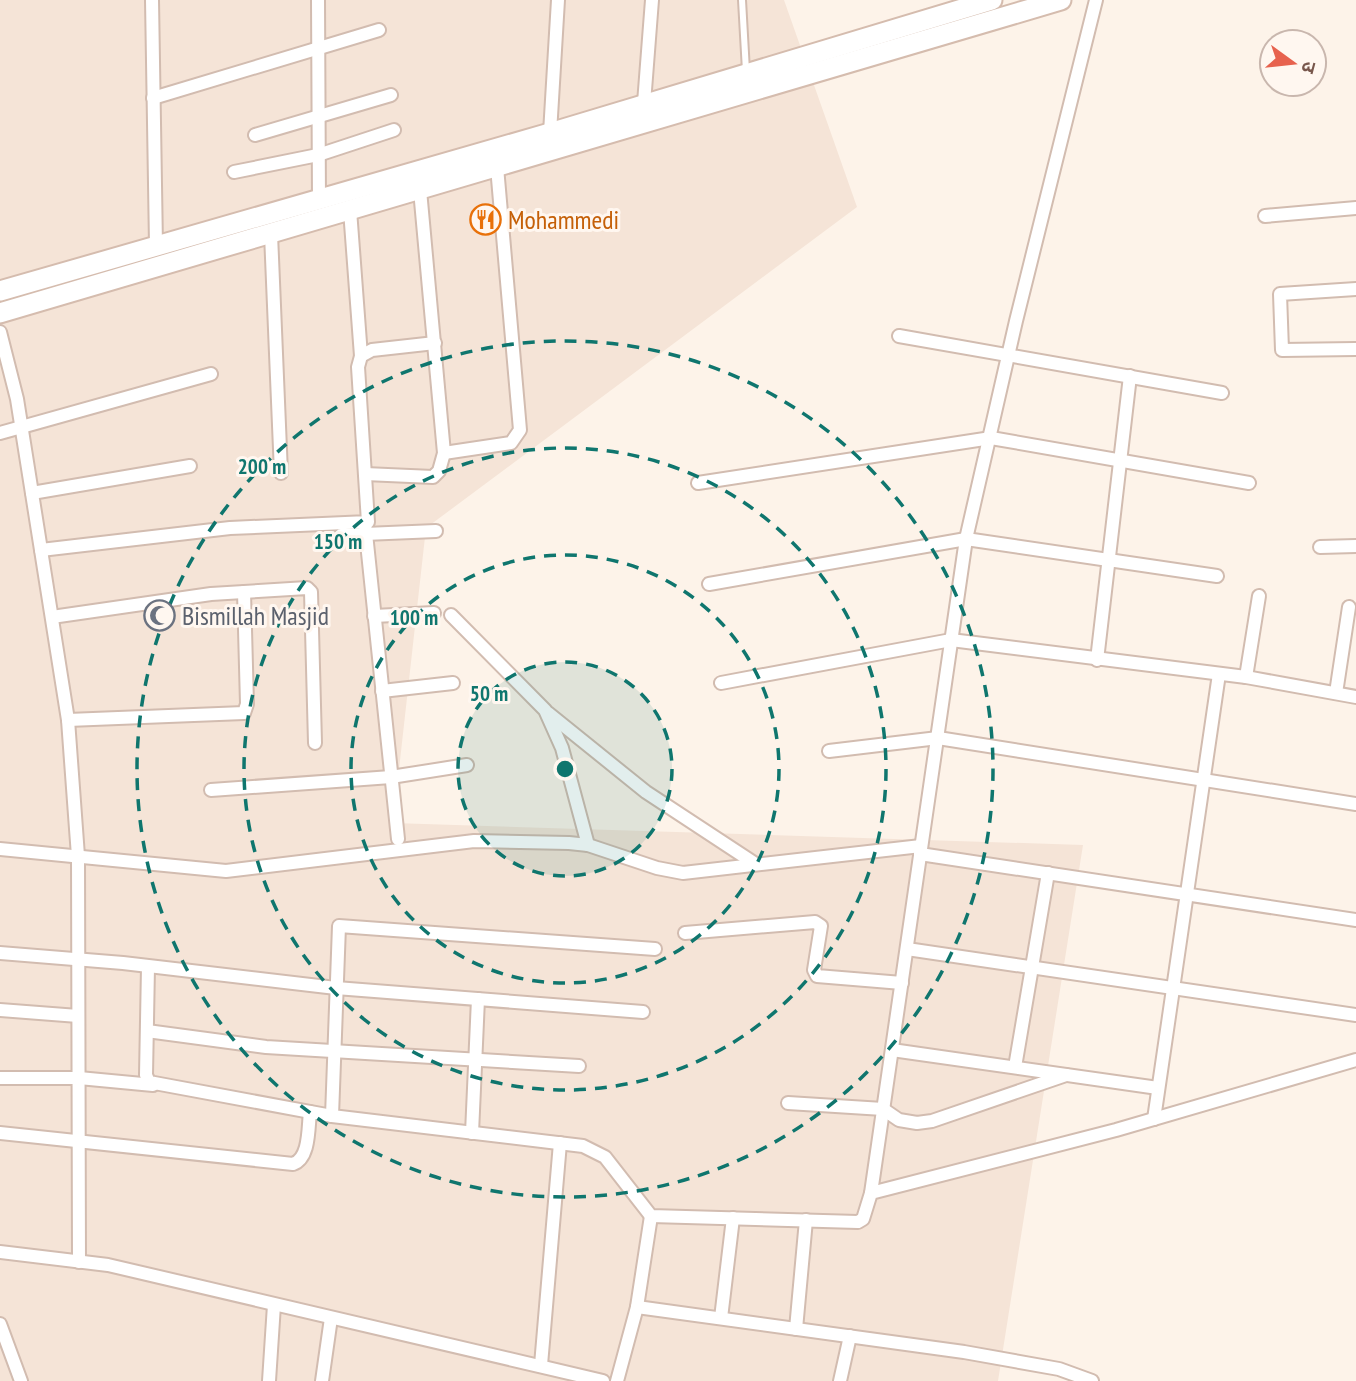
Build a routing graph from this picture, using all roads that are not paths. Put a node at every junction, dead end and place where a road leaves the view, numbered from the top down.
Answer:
1 (152, 0) edge
2 (318, 0) edge
3 (558, 0) edge
4 (652, 0) edge
5 (742, 0) edge
6 (992, 0) edge
7 (1061, 0) edge
8 (1096, 0) edge
9 (379, 30) dead end
10 (316, 49) junction
11 (747, 73) junction
12 (391, 95) dead end
13 (153, 98) junction
14 (644, 103) junction
15 (317, 116) junction
16 (394, 130) dead end
17 (550, 133) junction
18 (255, 135) dead end
19 (318, 155) junction
20 (497, 167) junction
21 (234, 172) dead end
22 (420, 190) junction
23 (319, 200) junction
24 (1356, 208) edge
25 (350, 211) junction
26 (1265, 216) dead end
27 (271, 234) junction
28 (156, 245) junction
29 (1356, 289) edge
30 (0, 291) edge
31 (0, 313) edge
32 (0, 332) edge
33 (899, 336) dead end
34 (435, 343) junction
35 (1356, 349) edge
36 (1009, 354) junction
37 (360, 356) junction
38 (211, 374) dead end
39 (1130, 376) junction
40 (1222, 393) dead end
41 (22, 428) junction
42 (0, 433) edge
43 (991, 438) junction
44 (444, 453) junction
45 (1119, 460) junction
46 (190, 466) dead end
47 (281, 473) dead end
48 (365, 474) junction
49 (698, 483) dead end
50 (1249, 483) dead end
51 (32, 493) junction
52 (365, 529) junction
53 (436, 531) dead end
54 (341, 534) dead end
55 (966, 539) junction
56 (1356, 546) edge
57 (1320, 547) dead end
58 (41, 550) junction
59 (1108, 561) junction
60 (1217, 576) dead end
61 (709, 584) dead end
62 (244, 592) junction
63 (1259, 596) dead end
64 (1349, 607) dead end
65 (434, 612) dead end
66 (451, 615) dead end
67 (374, 616) junction
68 (52, 617) junction
69 (951, 640) junction
70 (1097, 660) junction
71 (1219, 674) junction
72 (1246, 677) junction
73 (453, 683) dead end
74 (721, 684) dead end
75 (382, 691) junction
76 (1336, 693) junction
77 (1356, 697) edge
78 (545, 710) junction
79 (68, 720) junction
80 (938, 738) junction
81 (315, 743) dead end
82 (829, 751) dead end
83 (467, 765) dead end
84 (391, 777) junction
85 (1202, 781) junction
86 (211, 790) dead end
87 (1356, 804) edge
88 (398, 839) dead end
89 (588, 845) junction
90 (0, 849) edge
91 (921, 850) junction
92 (78, 856) junction
93 (754, 863) junction
94 (1048, 873) junction
95 (1186, 894) junction
96 (1356, 920) edge
97 (685, 933) dead end
98 (655, 949) dead end
99 (906, 949) junction
100 (0, 953) edge
101 (77, 959) junction
102 (148, 967) junction
103 (1032, 967) junction
104 (902, 983) junction
105 (1173, 987) junction
106 (336, 988) junction
107 (478, 999) junction
108 (0, 1010) edge
109 (643, 1012) dead end
110 (1356, 1015) edge
111 (78, 1016) junction
112 (147, 1031) junction
113 (892, 1050) junction
114 (335, 1051) junction
115 (478, 1058) junction
116 (1356, 1060) edge
117 (579, 1066) dead end
118 (1015, 1068) junction
119 (1066, 1075) junction
120 (0, 1077) edge
121 (79, 1079) junction
122 (153, 1085) junction
123 (1158, 1088) junction
124 (788, 1103) dead end
125 (883, 1109) junction
126 (310, 1112) junction
127 (332, 1116) junction
128 (1154, 1119) junction
129 (0, 1133) edge
130 (472, 1133) junction
131 (80, 1141) junction
132 (560, 1143) junction
133 (871, 1193) junction
134 (651, 1216) junction
135 (733, 1218) junction
136 (806, 1220) junction
137 (0, 1252) edge
138 (79, 1262) junction
139 (274, 1305) junction
140 (638, 1307) junction
141 (331, 1318) junction
142 (721, 1318) junction
143 (0, 1324) edge
144 (796, 1329) junction
145 (849, 1336) junction
146 (541, 1365) junction
147 (21, 1381) edge
148 (269, 1381) edge
149 (321, 1381) edge
150 (603, 1381) edge
151 (617, 1381) edge
152 (840, 1381) edge
153 (1092, 1381) edge

1 - 13 street
2 - 10 street
3 - 17 street
4 - 14 street
5 - 11 lane
6 - 11 street
7 - 20 street
8 - 36 street
9 - 10 street
10 - 13 street
10 - 15 street
11 - 14 street
12 - 15 street
13 - 28 street
14 - 17 street
15 - 18 street
15 - 19 street
16 - 19 street
17 - 23 street
19 - 21 street
19 - 23 street
20 - 22 street
20 - 44 street
22 - 25 street
22 - 34 street
23 - 28 street
24 - 26 street
25 - 27 street
25 - 37 street
27 - 31 street
27 - 47 street
28 - 30 street
29 - 35 street
32 - 41 street
33 - 36 street
34 - 37 street
34 - 44 street
36 - 39 street
36 - 43 street
37 - 48 street
38 - 41 street
39 - 40 street
39 - 45 street
41 - 42 street
41 - 51 street
43 - 45 street
43 - 49 street
43 - 55 street
44 - 48 street
45 - 50 street
45 - 59 street
46 - 51 street
48 - 52 street
51 - 58 street
52 - 53 street
52 - 54 street
52 - 58 street
52 - 67 street
55 - 59 street
55 - 61 street
55 - 69 street
56 - 57 street
58 - 68 street
59 - 60 street
59 - 70 street
62 - 68 street
62 - 79 street
62 - 81 street
63 - 72 street
64 - 76 street
65 - 67 street
66 - 78 street
67 - 75 street
68 - 79 street
69 - 70 street
69 - 74 street
69 - 80 street
70 - 71 street
71 - 72 street
71 - 85 street
72 - 76 street
73 - 75 street
75 - 84 street
76 - 77 street
78 - 89 street
78 - 93 street
79 - 92 street
80 - 82 street
80 - 85 street
80 - 91 street
83 - 84 street
84 - 86 street
84 - 88 street
85 - 87 street
85 - 95 street
89 - 92 street
89 - 93 street
90 - 92 street
91 - 93 street
91 - 94 street
91 - 99 street
92 - 101 street
94 - 95 street
94 - 103 street
95 - 96 street
95 - 105 street
97 - 104 street
98 - 106 street
99 - 103 street
99 - 104 street
100 - 101 street
101 - 102 street
101 - 111 street
102 - 106 street
102 - 112 street
103 - 105 street
103 - 118 street
104 - 113 street
105 - 110 street
105 - 123 street
106 - 107 street
106 - 114 street
107 - 109 street
107 - 115 street
108 - 111 street
111 - 121 street
112 - 114 street
112 - 122 street
113 - 118 street
113 - 125 street
114 - 115 street
114 - 127 street
115 - 117 street
115 - 130 street
116 - 128 street
118 - 119 street
119 - 123 street
119 - 125 street
120 - 121 street
121 - 122 street
121 - 131 street
122 - 126 street
123 - 128 street
124 - 125 street
125 - 133 street
126 - 127 street
126 - 131 street
127 - 130 street
128 - 133 street
129 - 131 street
130 - 132 street
131 - 138 street
132 - 134 street
132 - 146 street
133 - 136 street
134 - 135 street
134 - 140 street
135 - 136 street
135 - 142 street
136 - 144 street
137 - 138 street
138 - 139 street
139 - 141 street
139 - 148 street
140 - 142 street
140 - 151 street
141 - 146 street
141 - 149 street
142 - 144 street
143 - 147 street
144 - 145 street
145 - 152 street
145 - 153 street
146 - 150 street

